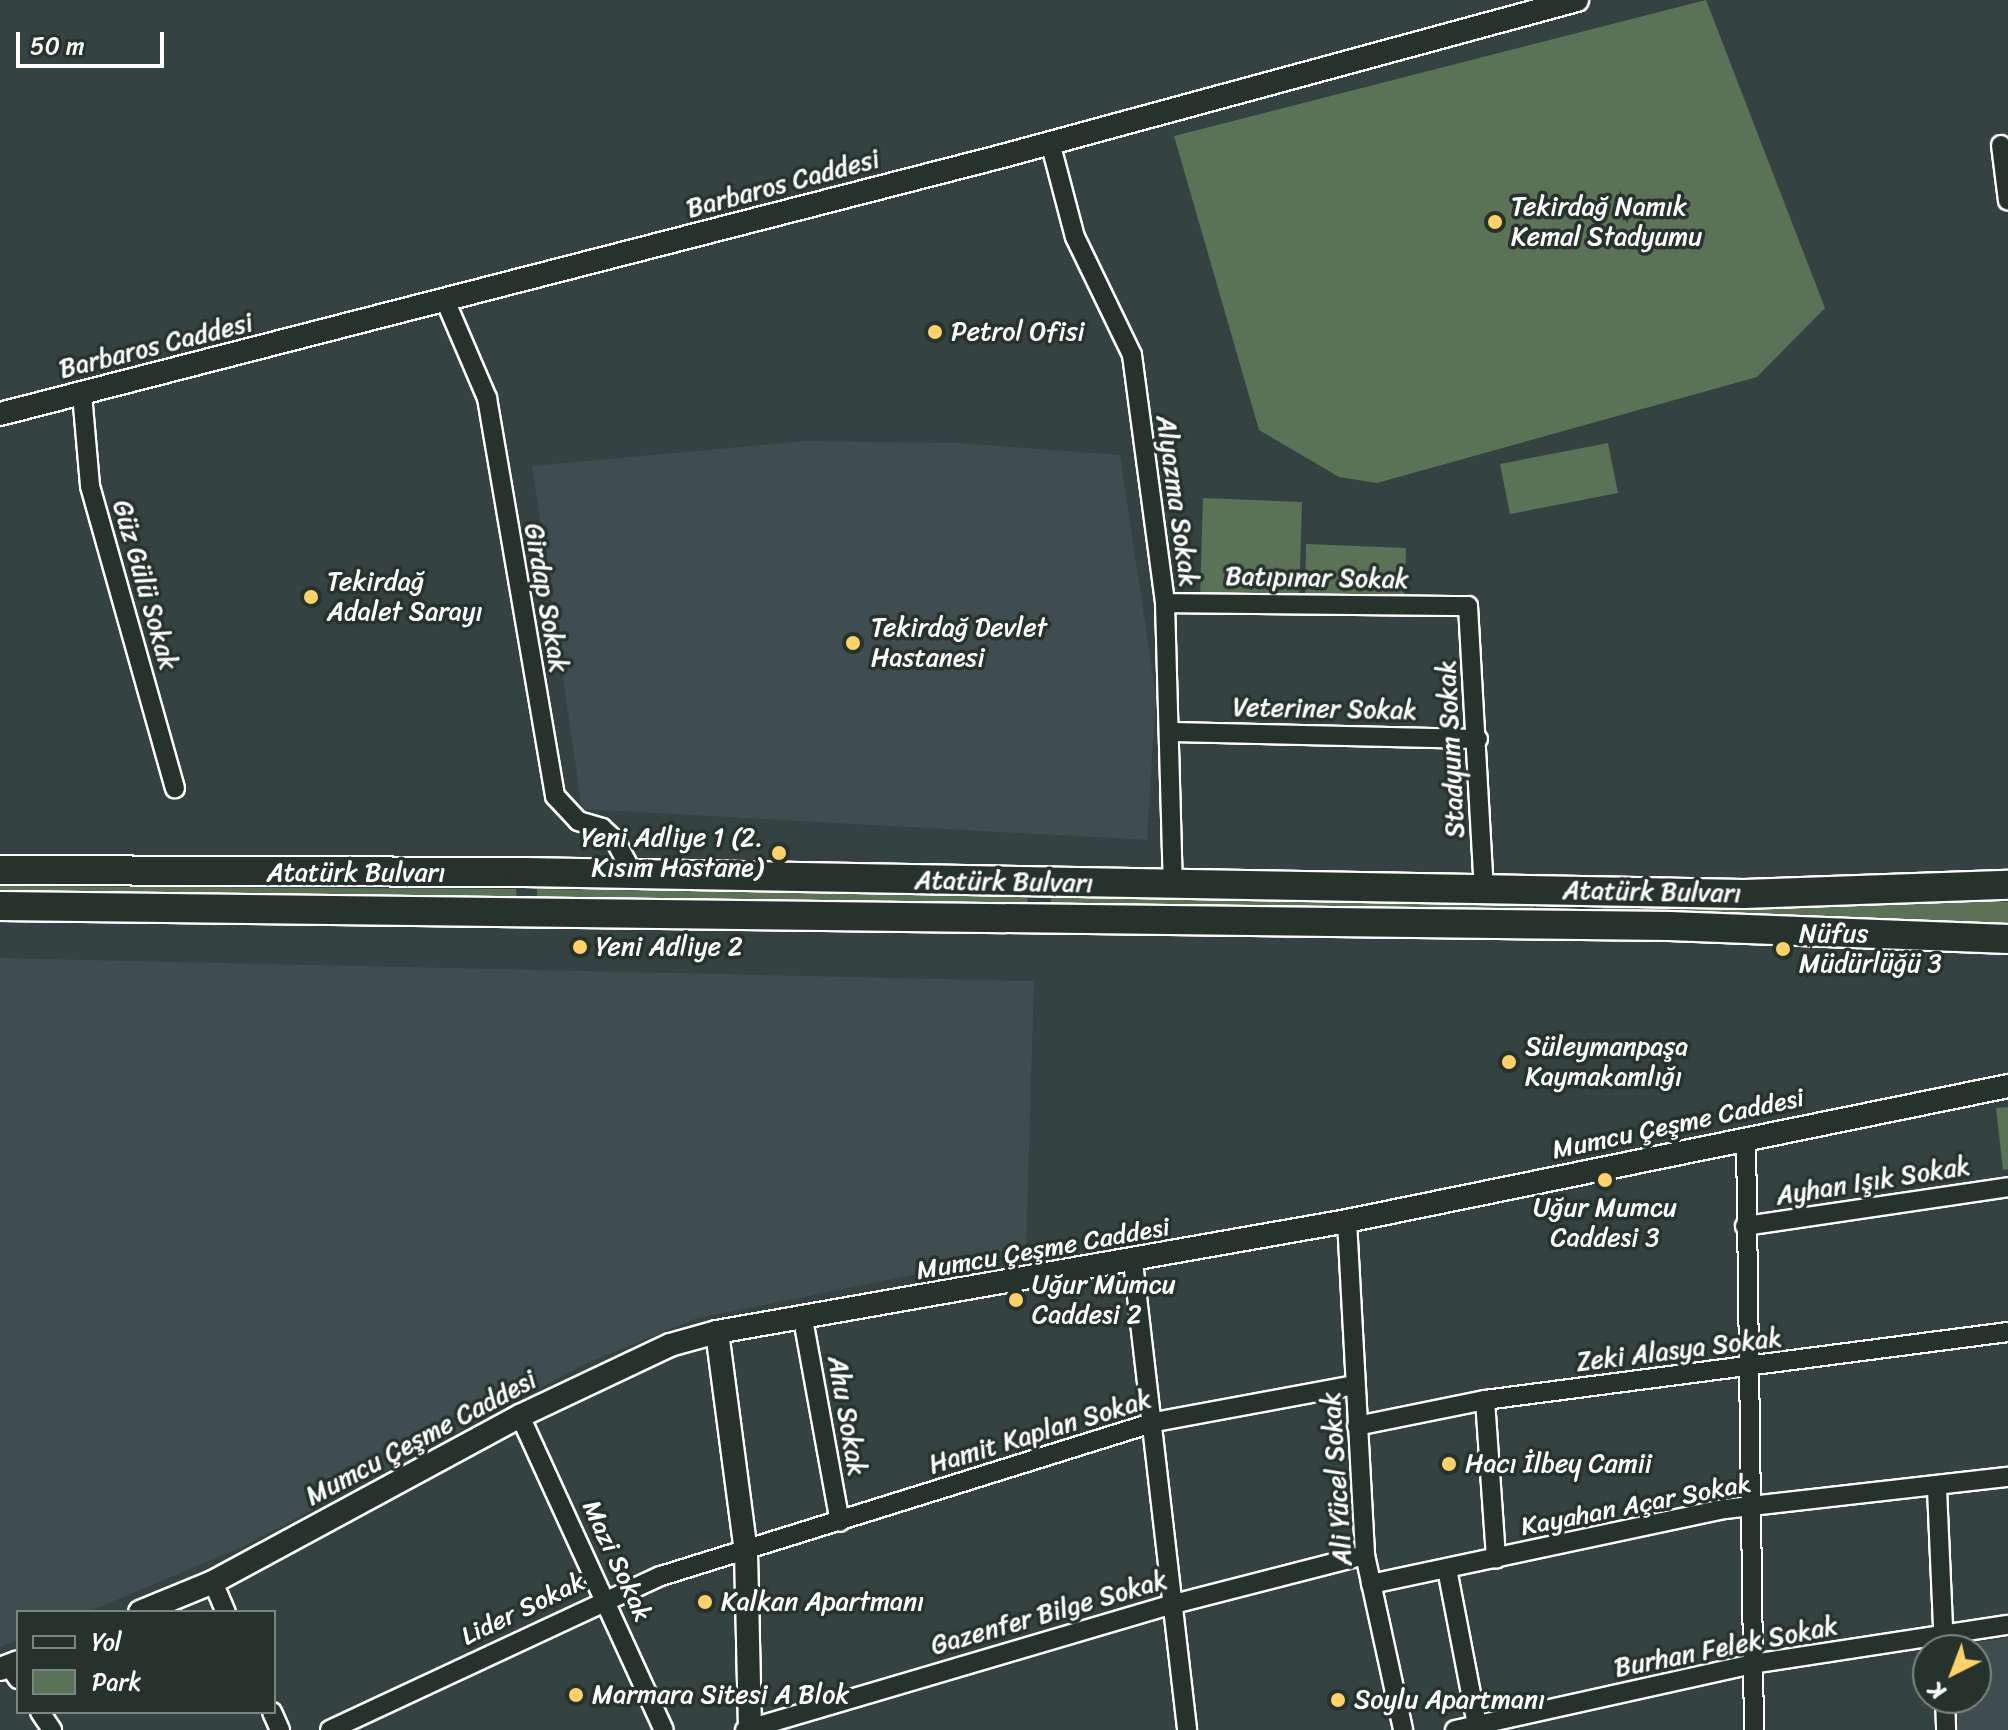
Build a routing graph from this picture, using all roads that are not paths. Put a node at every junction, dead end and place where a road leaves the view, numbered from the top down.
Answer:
1 (1577, 0) edge
2 (1050, 142) junction
3 (2001, 145) dead end
4 (2008, 201) edge
5 (445, 300) junction
6 (82, 394) junction
7 (0, 414) edge
8 (1165, 603) junction
9 (1468, 606) joint
10 (1171, 732) junction
11 (1478, 739) junction
12 (175, 788) dead end
13 (0, 870) edge
14 (634, 876) junction
15 (1173, 884) junction
16 (2008, 885) edge
17 (1484, 888) junction
18 (0, 906) edge
19 (2008, 939) edge
20 (2008, 1086) edge
21 (1746, 1138) junction
22 (2008, 1187) edge
23 (1347, 1221) junction
24 (1745, 1226) junction
25 (1133, 1262) junction
26 (803, 1319) junction
27 (717, 1332) junction
28 (2008, 1332) edge
29 (1745, 1369) junction
30 (1355, 1385) junction
31 (1485, 1400) junction
32 (520, 1416) junction
33 (1155, 1422) junction
34 (1357, 1426) junction
35 (2008, 1477) edge
36 (1937, 1489) junction
37 (1752, 1508) junction
38 (840, 1522) junction
39 (746, 1552) junction
40 (1365, 1555) junction
41 (1496, 1559) junction
42 (1447, 1569) junction
43 (213, 1582) junction
44 (1371, 1584) junction
45 (607, 1597) junction
46 (1170, 1605) junction
47 (145, 1610) edge
48 (225, 1610) edge
49 (2008, 1625) edge
50 (1944, 1634) edge
51 (1976, 1634) edge
52 (1912, 1646) edge
53 (1752, 1664) junction
54 (1477, 1725) junction
55 (748, 1729) edge
56 (330, 1730) edge
57 (664, 1730) edge
58 (1187, 1730) edge
59 (1403, 1730) edge
60 (1455, 1730) edge
61 (1754, 1730) edge

1 - 2 street, Barbaros Caddesi
2 - 5 street, Barbaros Caddesi
2 - 8 street, Alyazma Sokak
3 - 4 street
5 - 6 street, Barbaros Caddesi
5 - 14 street, Girdap Sokak
6 - 7 street, Barbaros Caddesi
6 - 12 street, Güz Gülü Sokak
8 - 9 street, Batıpınar Sokak
8 - 10 street, Alyazma Sokak
9 - 11 street, Stadyum Sokak
10 - 11 street, Veteriner Sokak
10 - 15 street, Alyazma Sokak
11 - 17 street, Stadyum Sokak
13 - 14 main road, Atatürk Bulvarı
14 - 15 main road, Atatürk Bulvarı
15 - 17 main road, Atatürk Bulvarı
16 - 17 main road, Atatürk Bulvarı
18 - 19 main road, Atatürk Bulvarı
20 - 21 street, Mumcu Çeşme Caddesi
21 - 23 street, Mumcu Çeşme Caddesi
21 - 24 street
22 - 24 street, Ayhan Işık Sokak
23 - 25 street, Mumcu Çeşme Caddesi
23 - 30 street, Ali Yücel Sokak
24 - 29 street
25 - 26 street, Mumcu Çeşme Caddesi
25 - 33 street
26 - 27 street, Mumcu Çeşme Caddesi
26 - 38 street, Ahu Sokak
27 - 32 street, Mumcu Çeşme Caddesi
27 - 39 street
28 - 29 street, Zeki Alasya Sokak
29 - 31 street, Zeki Alasya Sokak
29 - 37 street
30 - 33 street, Hamit Kaplan Sokak
30 - 34 street, Ali Yücel Sokak
31 - 34 street, Zeki Alasya Sokak
31 - 41 street
32 - 43 street, Mumcu Çeşme Caddesi
32 - 45 street, Mazi Sokak
33 - 38 street, Hamit Kaplan Sokak
33 - 46 street
34 - 40 street, Ali Yücel Sokak
35 - 36 street, Kayahan Açar Sokak
36 - 37 street, Kayahan Açar Sokak
36 - 50 street
37 - 41 street, Kayahan Açar Sokak
37 - 53 street
38 - 39 street, Hamit Kaplan Sokak
39 - 45 street, Lider Sokak
39 - 55 street
40 - 44 street, Ali Yücel Sokak
40 - 46 street, Gazenfer Bilge Sokak
41 - 42 street, Kayahan Açar Sokak
42 - 44 street, Kayahan Açar Sokak
42 - 54 street
43 - 47 street, Mumcu Çeşme Caddesi
43 - 48 street
44 - 59 street, Ali Yücel Sokak
45 - 56 street, Lider Sokak
45 - 57 street, Mazi Sokak
46 - 55 street, Gazenfer Bilge Sokak
46 - 58 street
49 - 51 street, Burhan Felek Sokak
52 - 53 street, Burhan Felek Sokak
53 - 54 street, Burhan Felek Sokak
53 - 61 street
54 - 60 street, Burhan Felek Sokak

